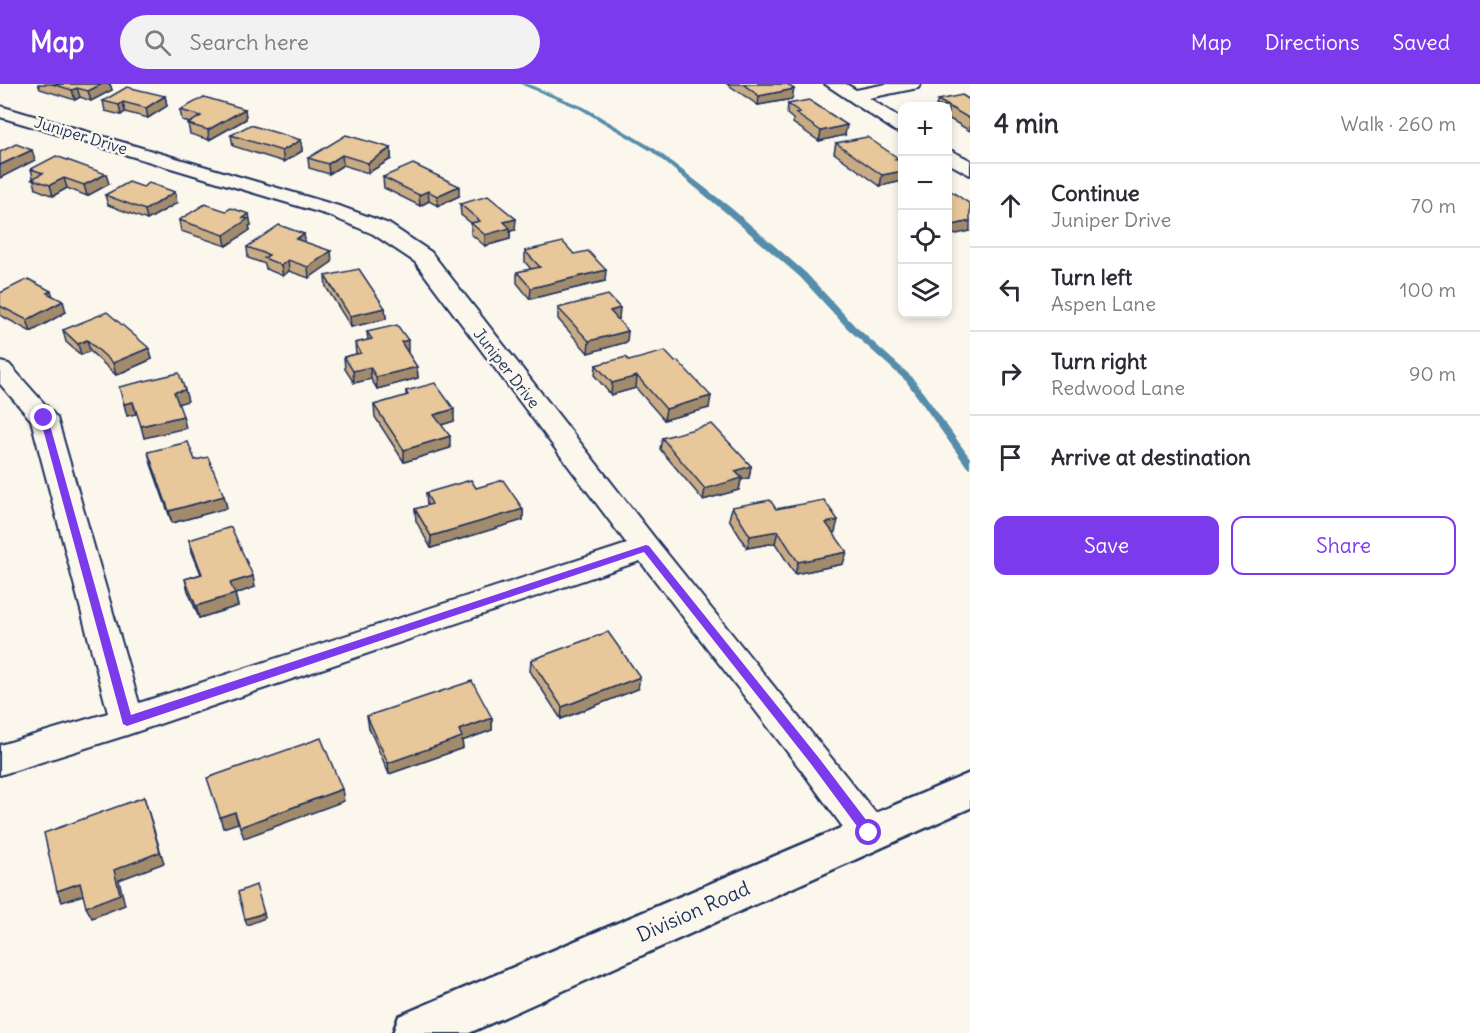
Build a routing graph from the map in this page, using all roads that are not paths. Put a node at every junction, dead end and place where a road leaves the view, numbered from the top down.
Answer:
1 (834, 84) edge
2 (912, 84) edge
3 (853, 96) junction
4 (0, 111) edge
5 (898, 124) edge
6 (950, 156) edge
7 (970, 169) edge
8 (0, 369) edge
9 (646, 548) junction
10 (127, 721) junction
11 (0, 760) edge
12 (970, 790) edge
13 (869, 833) junction
14 (416, 1033) edge

1 - 3 street
2 - 3 street
3 - 5 street
4 - 9 street, Juniper Drive
6 - 7 street
8 - 10 street
9 - 10 street
9 - 13 street, Juniper Drive
10 - 11 street
12 - 13 street, Division Road
13 - 14 street, Division Road

